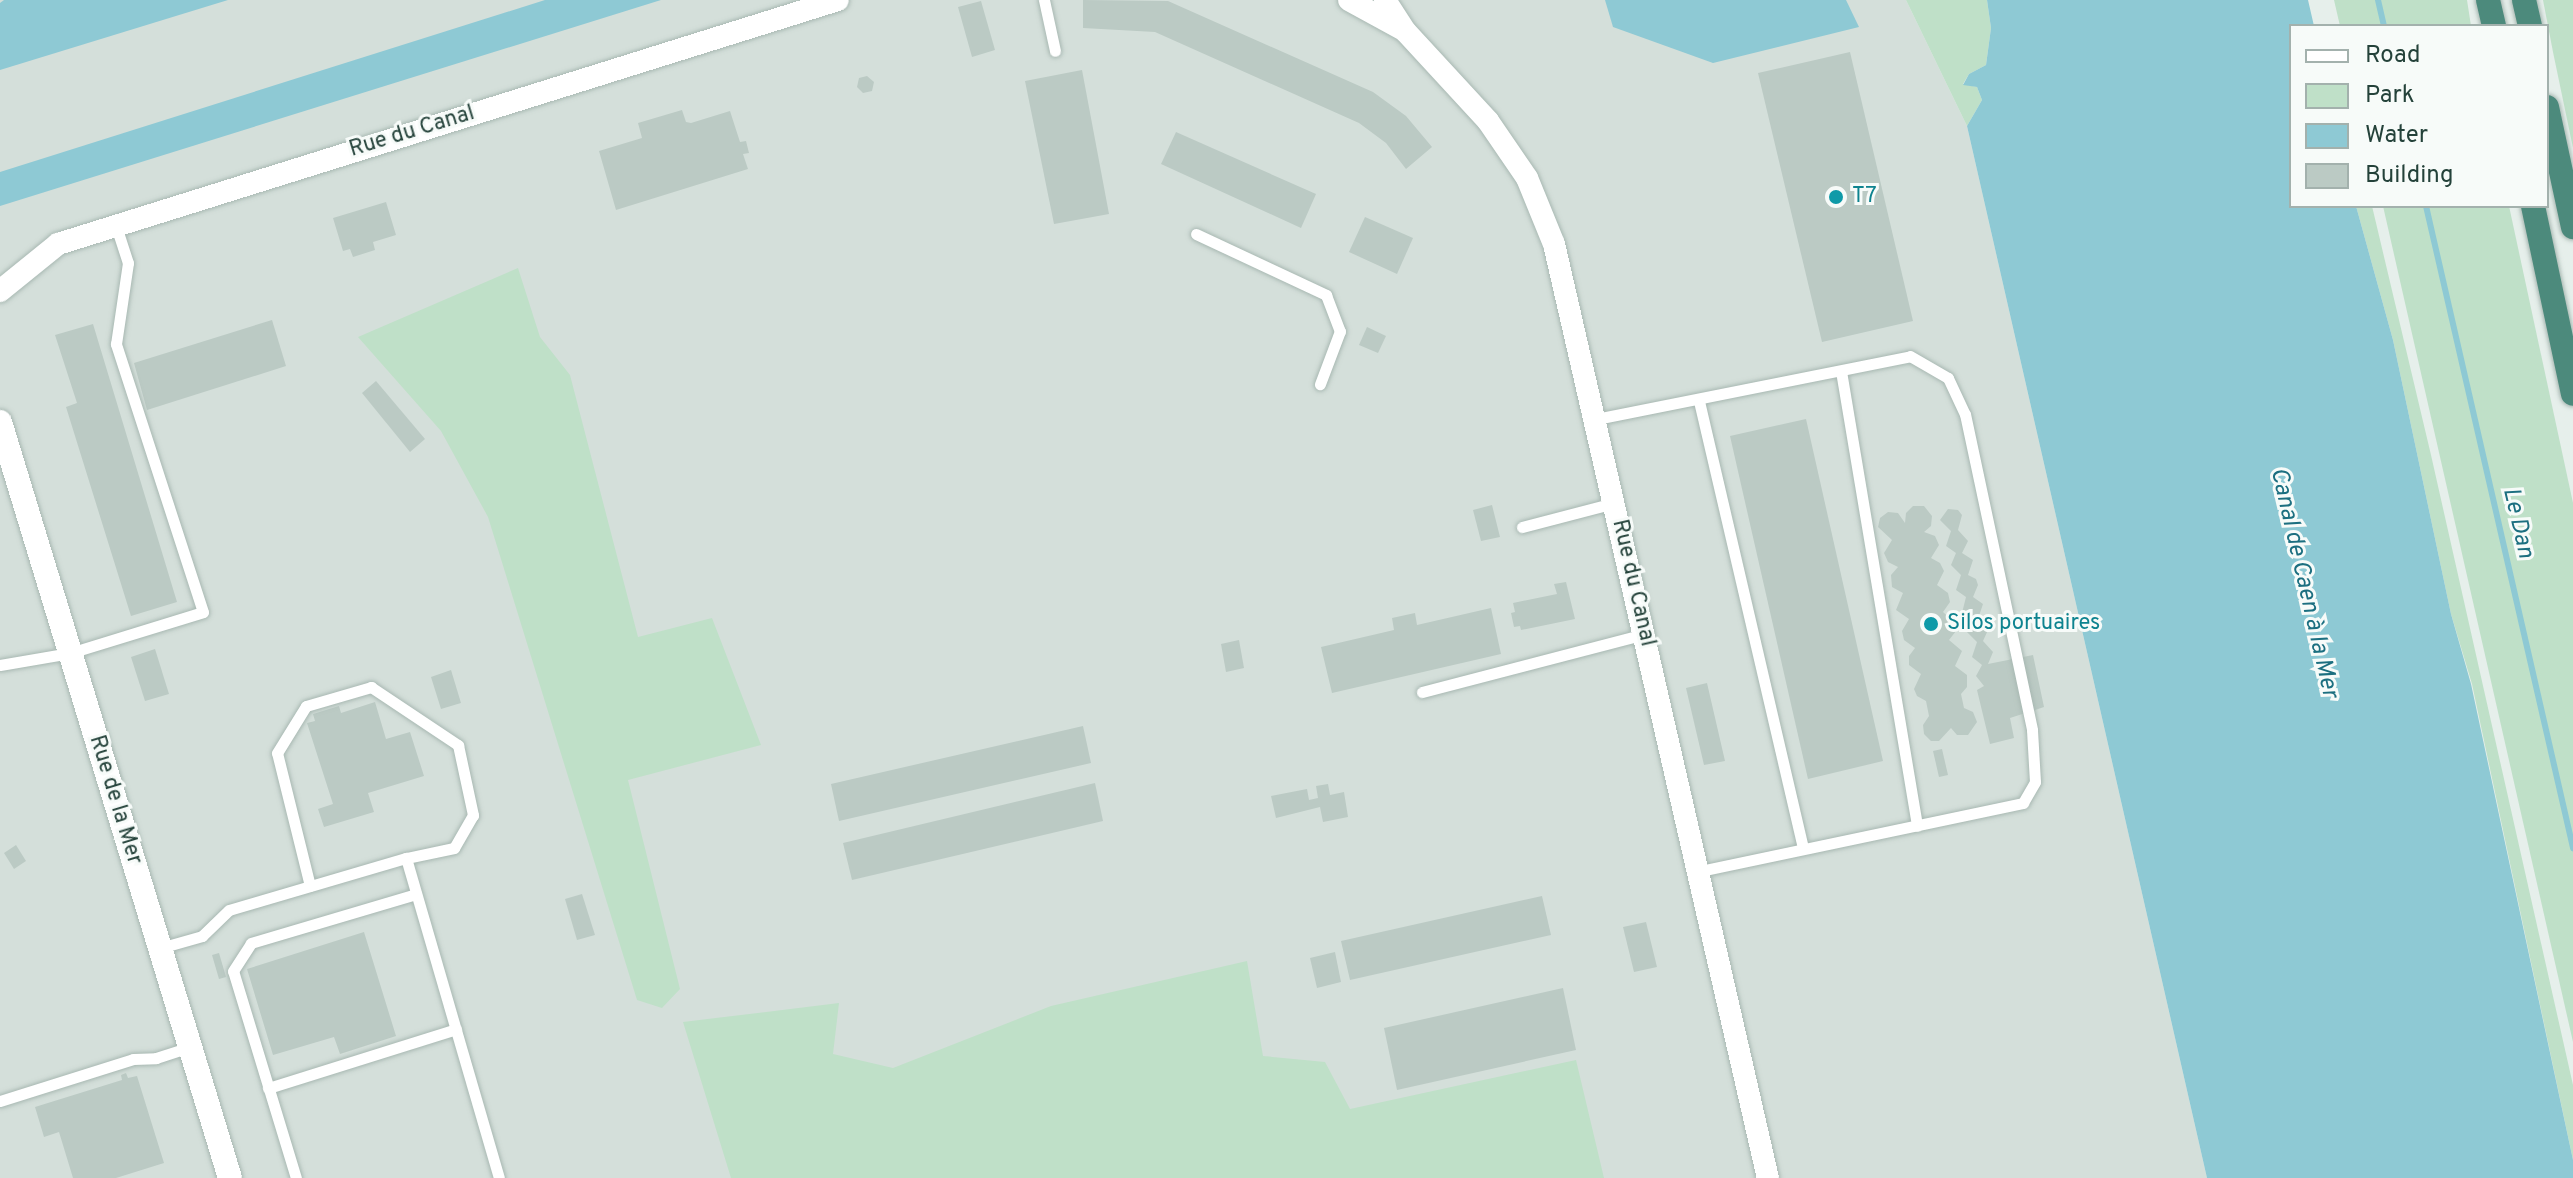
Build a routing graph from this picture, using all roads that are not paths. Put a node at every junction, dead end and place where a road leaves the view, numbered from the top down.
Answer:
1 (838, 0) edge
2 (1044, 0) edge
3 (1349, 0) edge
4 (1385, 0) edge
5 (2488, 0) edge
6 (2524, 0) edge
7 (2494, 24) edge
8 (2530, 24) edge
9 (1406, 32) junction
10 (1055, 51) dead end
11 (2549, 116) edge
12 (2533, 208) edge
13 (116, 225) junction
14 (2573, 227) edge
15 (1196, 234) dead end
16 (0, 291) edge
17 (1841, 371) junction
18 (1320, 384) dead end
19 (2573, 394) edge
20 (1699, 401) junction
21 (1596, 419) junction
22 (0, 422) edge
23 (1614, 503) junction
24 (1522, 527) dead end
25 (1644, 634) junction
26 (70, 653) junction
27 (3, 660) edge
28 (1422, 692) dead end
29 (1917, 826) junction
30 (1803, 848) junction
31 (406, 858) junction
32 (1700, 871) junction
33 (310, 886) junction
34 (416, 894) junction
35 (160, 948) junction
36 (456, 1029) junction
37 (190, 1047) junction
38 (268, 1088) junction
39 (0, 1101) edge
40 (230, 1178) edge
41 (296, 1178) edge
42 (499, 1178) edge
43 (1768, 1178) edge

1 - 13 street, Rue du Canal
2 - 10 lane
3 - 9 street, Rue du Canal
4 - 9 street, Rue du Canal
5 - 7 highway
6 - 8 highway
9 - 21 street, Rue du Canal
11 - 14 highway
12 - 19 highway
13 - 16 street, Rue du Canal
13 - 26 lane
15 - 18 lane
17 - 20 lane
17 - 29 lane
17 - 29 lane
20 - 21 lane
20 - 30 lane
21 - 23 street, Rue du Canal
22 - 26 street, Rue de la Mer
23 - 24 lane
23 - 25 street, Rue du Canal
25 - 28 lane
25 - 32 street, Rue du Canal
26 - 27 lane
26 - 35 street, Rue de la Mer
29 - 30 lane
30 - 32 lane
31 - 33 lane
31 - 33 lane
31 - 34 lane
32 - 43 street, Rue du Canal
33 - 35 lane
34 - 36 lane
34 - 38 lane
35 - 37 street, Rue de la Mer
36 - 38 lane
36 - 42 lane
37 - 39 lane
37 - 40 street, Rue de la Mer
38 - 41 lane

